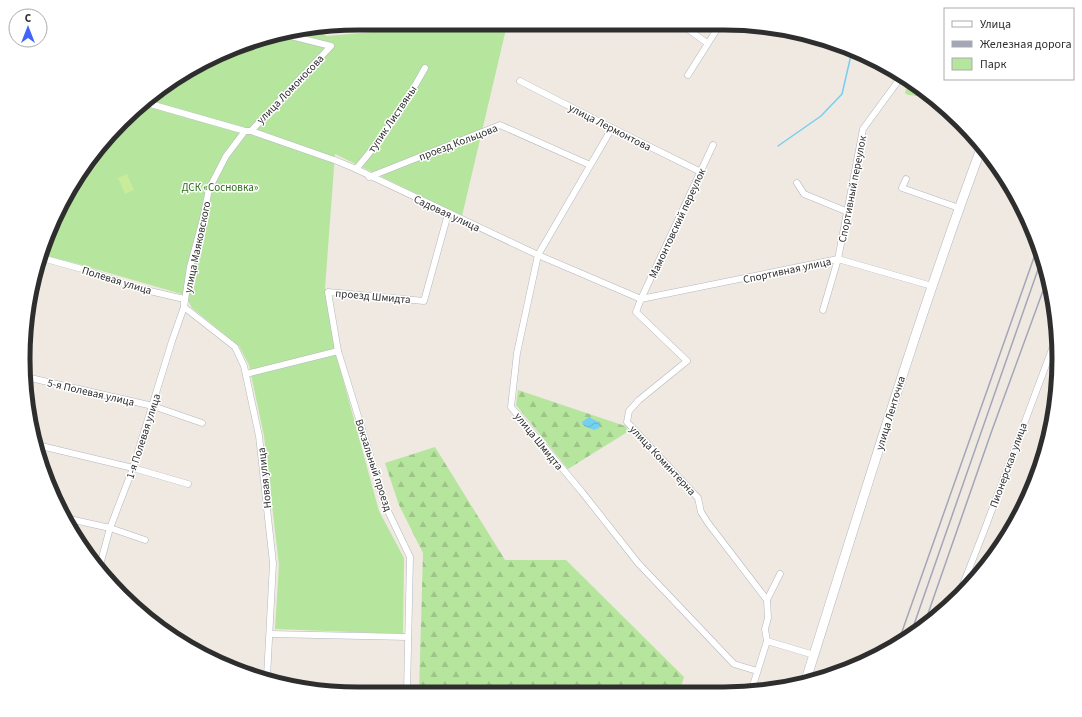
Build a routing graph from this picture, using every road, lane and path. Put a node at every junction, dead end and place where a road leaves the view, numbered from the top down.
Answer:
1 (689, 30) edge
2 (716, 30) edge
3 (292, 36) edge
4 (707, 43) junction
5 (425, 68) dead end
6 (688, 75) dead end
7 (899, 80) edge
8 (520, 81) dead end
9 (151, 104) edge
10 (612, 128) junction
11 (248, 131) junction
12 (713, 146) dead end
13 (979, 153) edge
14 (590, 165) junction
15 (356, 169) junction
16 (701, 172) junction
17 (369, 177) junction
18 (906, 179) dead end
19 (797, 183) dead end
20 (959, 208) junction
21 (848, 212) junction
22 (448, 214) junction
23 (538, 255) junction
24 (45, 259) edge
25 (838, 259) junction
26 (932, 286) junction
27 (328, 292) joint
28 (641, 299) junction
29 (184, 307) junction
30 (823, 310) dead end
31 (1052, 350) edge
32 (338, 351) junction
33 (246, 374) junction
34 (31, 378) edge
35 (153, 406) junction
36 (202, 423) dead end
37 (42, 446) edge
38 (133, 468) junction
39 (188, 484) dead end
40 (72, 520) edge
41 (110, 528) junction
42 (144, 540) dead end
43 (101, 562) edge
44 (780, 574) dead end
45 (964, 582) edge
46 (766, 600) junction
47 (270, 634) junction
48 (408, 637) junction
49 (767, 641) junction
50 (814, 655) junction
51 (758, 671) junction
52 (267, 674) edge
53 (807, 676) edge
54 (753, 685) edge
55 (407, 687) edge

1 - 4 street
2 - 4 street
3 - 11 street, улица Ломоносова
4 - 6 street
5 - 15 street, тупик Листвяны
7 - 21 street, Спортивный переулок
8 - 10 street, улица Лермонтова
9 - 11 street, Садовая улица
10 - 14 street, улица Шмидта
10 - 16 street, улица Лермонтова
11 - 15 street, Садовая улица
11 - 29 street, улица Маяковского
12 - 16 street, Мамонтовский переулок
13 - 20 main road, улица Ленточка
14 - 17 street, проезд Кольцова
14 - 23 street, улица Шмидта
15 - 17 street, Садовая улица
16 - 28 street, Мамонтовский переулок
17 - 22 street, Садовая улица
18 - 20 street
19 - 21 street
20 - 26 main road, улица Ленточка
21 - 25 street, Спортивный переулок
22 - 23 street, Садовая улица
22 - 27 street, проезд Шмидта
23 - 28 street, Садовая улица
23 - 51 street, улица Шмидта
24 - 29 street, Полевая улица
25 - 26 street, Спортивная улица
25 - 28 street, Спортивная улица
25 - 30 street, Спортивный переулок
26 - 50 main road, улица Ленточка
27 - 32 street, Вокзальный проезд
28 - 46 street, улица Коминтерна
29 - 33 street, Новая улица
29 - 35 street, 1-я Полевая улица
31 - 45 street, Пионерская улица
32 - 33 street
32 - 48 street, Вокзальный проезд
33 - 47 street, Новая улица
34 - 35 street, 5-я Полевая улица
35 - 36 street, 5-я Полевая улица
35 - 38 street, 1-я Полевая улица
37 - 38 street
38 - 39 street
38 - 41 street, 1-я Полевая улица
40 - 41 street
41 - 42 street
41 - 43 street, 1-я Полевая улица
44 - 46 street
46 - 49 street
47 - 48 street
47 - 52 street, Новая улица
48 - 55 street, Вокзальный проезд
49 - 50 street
49 - 51 street
50 - 53 main road, улица Ленточка
51 - 54 street

